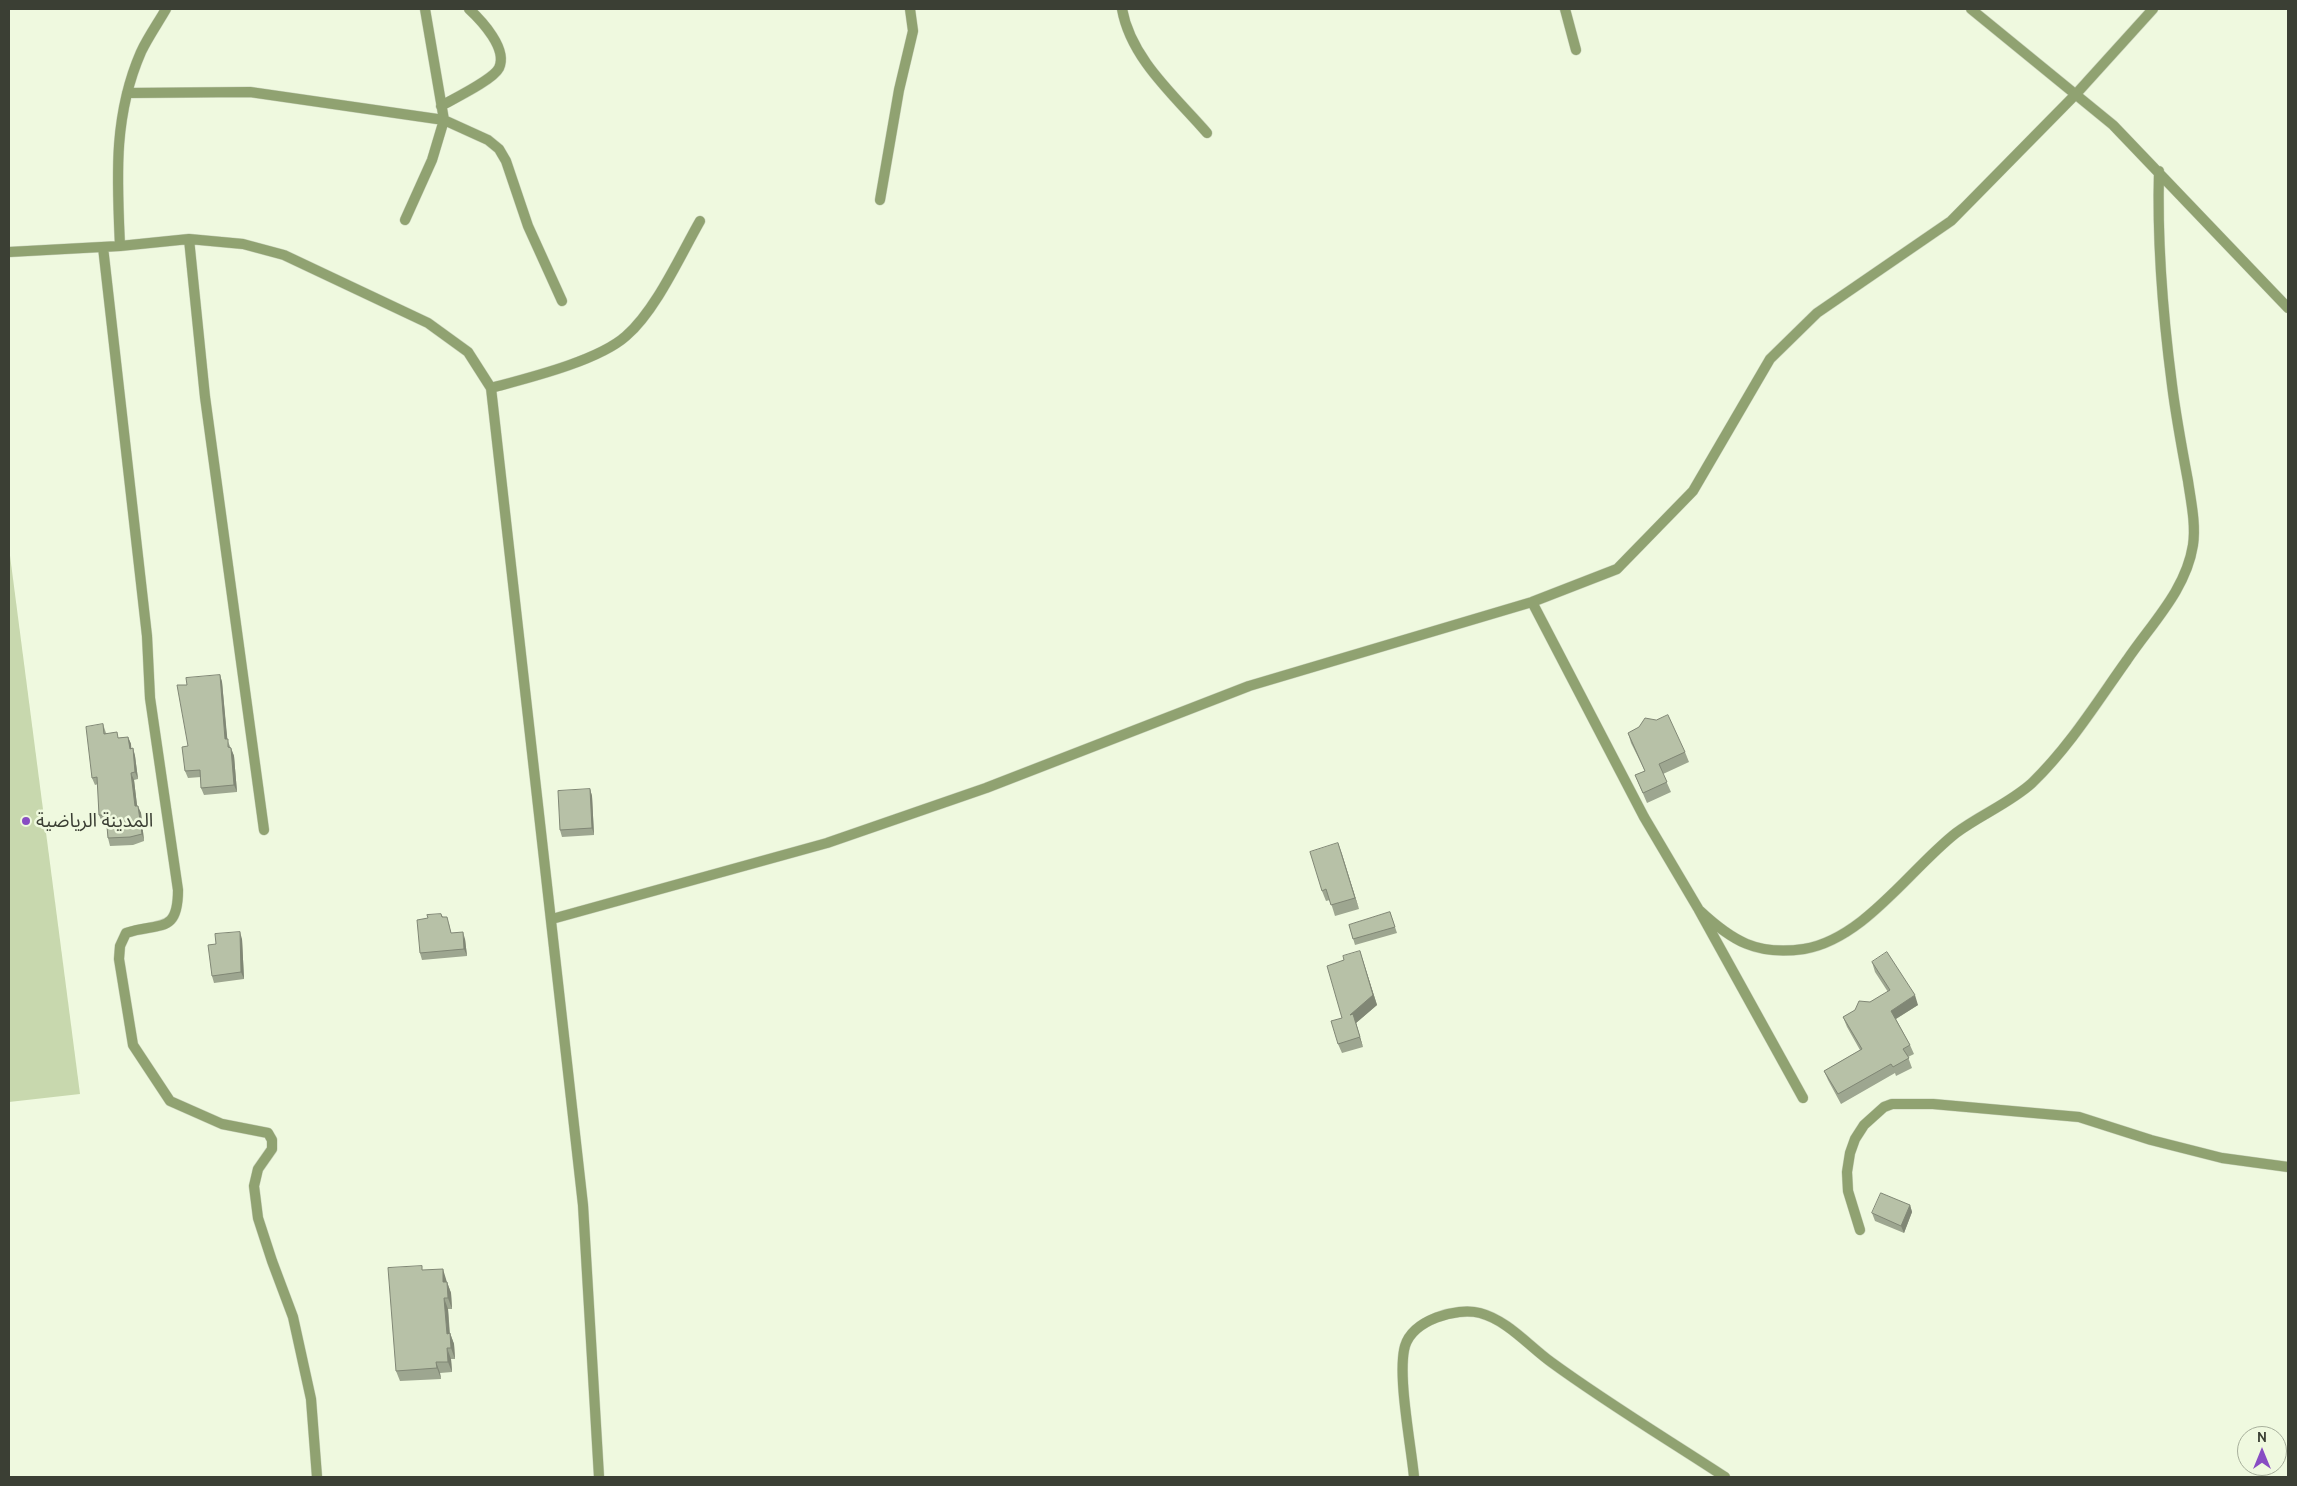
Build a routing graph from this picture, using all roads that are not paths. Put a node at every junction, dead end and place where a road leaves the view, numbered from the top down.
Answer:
1 (166, 9) edge
2 (425, 9) edge
3 (469, 9) edge
4 (910, 9) edge
5 (1122, 9) edge
6 (1565, 9) edge
7 (1971, 9) edge
8 (2153, 9) edge
9 (1576, 50) dead end
10 (127, 93) junction
11 (2076, 94) junction
12 (441, 106) junction
13 (444, 120) junction
14 (1207, 133) dead end
15 (2159, 171) junction
16 (880, 200) dead end
17 (404, 220) dead end
18 (700, 221) dead end
19 (189, 239) junction
20 (120, 246) junction
21 (103, 247) junction
22 (9, 252) edge
23 (562, 301) dead end
24 (2288, 308) edge
25 (491, 388) junction
26 (1532, 602) junction
27 (264, 830) dead end
28 (1698, 910) junction
29 (552, 919) junction
30 (1803, 1098) dead end
31 (2288, 1167) edge
32 (1860, 1230) dead end
33 (317, 1477) edge
34 (599, 1477) edge
35 (1414, 1477) edge
36 (1724, 1477) edge

1 - 10 street
2 - 12 street
3 - 12 street
4 - 16 street
5 - 14 street
6 - 9 street
7 - 11 street
8 - 11 street
10 - 13 street
10 - 20 street
11 - 15 street
11 - 26 street
12 - 13 street
13 - 17 street
13 - 23 street
15 - 24 street
15 - 28 street
18 - 25 street
19 - 20 street
19 - 25 street
19 - 27 street
20 - 21 street
21 - 22 street
21 - 33 street
25 - 29 street
26 - 28 street
26 - 29 street
28 - 30 street
29 - 34 street
31 - 32 street
35 - 36 street

